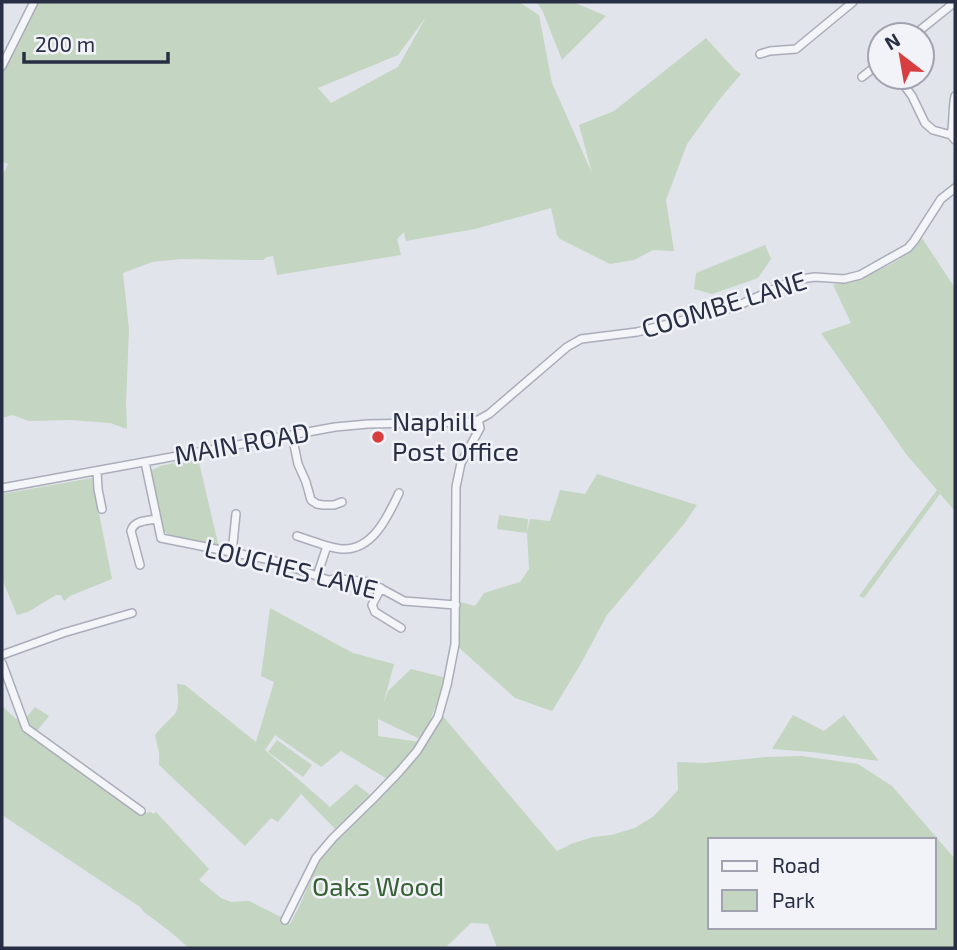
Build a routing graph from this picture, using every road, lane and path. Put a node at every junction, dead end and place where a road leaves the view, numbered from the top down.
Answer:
1 (34, 2) edge
2 (853, 2) edge
3 (955, 2) edge
4 (931, 21) edge
5 (760, 54) dead end
6 (2, 66) edge
7 (866, 74) edge
8 (862, 77) dead end
9 (908, 91) edge
10 (955, 96) edge
11 (953, 137) edge
12 (955, 188) edge
13 (481, 419) junction
14 (292, 435) junction
15 (145, 462) junction
16 (97, 471) junction
17 (2, 488) edge
18 (398, 494) dead end
19 (337, 502) dead end
20 (102, 509) dead end
21 (236, 514) dead end
22 (156, 519) junction
23 (297, 536) dead end
24 (327, 546) junction
25 (232, 552) junction
26 (140, 565) dead end
27 (317, 576) junction
28 (381, 588) junction
29 (456, 605) junction
30 (132, 613) dead end
31 (401, 628) dead end
32 (2, 655) edge
33 (2, 663) edge
34 (141, 811) dead end
35 (285, 920) dead end

1 - 6 street
2 - 5 street
3 - 4 street
7 - 8 street
9 - 11 street
10 - 11 street
12 - 13 street, COOMBE LANE
13 - 14 street, MAIN ROAD
13 - 29 street
14 - 15 street, MAIN ROAD
14 - 19 street
15 - 16 street, MAIN ROAD
15 - 22 street
16 - 17 street, MAIN ROAD
16 - 20 street
18 - 24 street
21 - 25 street
22 - 25 street, LOUCHES LANE
22 - 26 street
23 - 24 street
24 - 27 street
25 - 27 street, LOUCHES LANE
27 - 28 street, LOUCHES LANE
28 - 29 street, LOUCHES LANE
28 - 31 street
29 - 35 street
30 - 32 street
33 - 34 street

